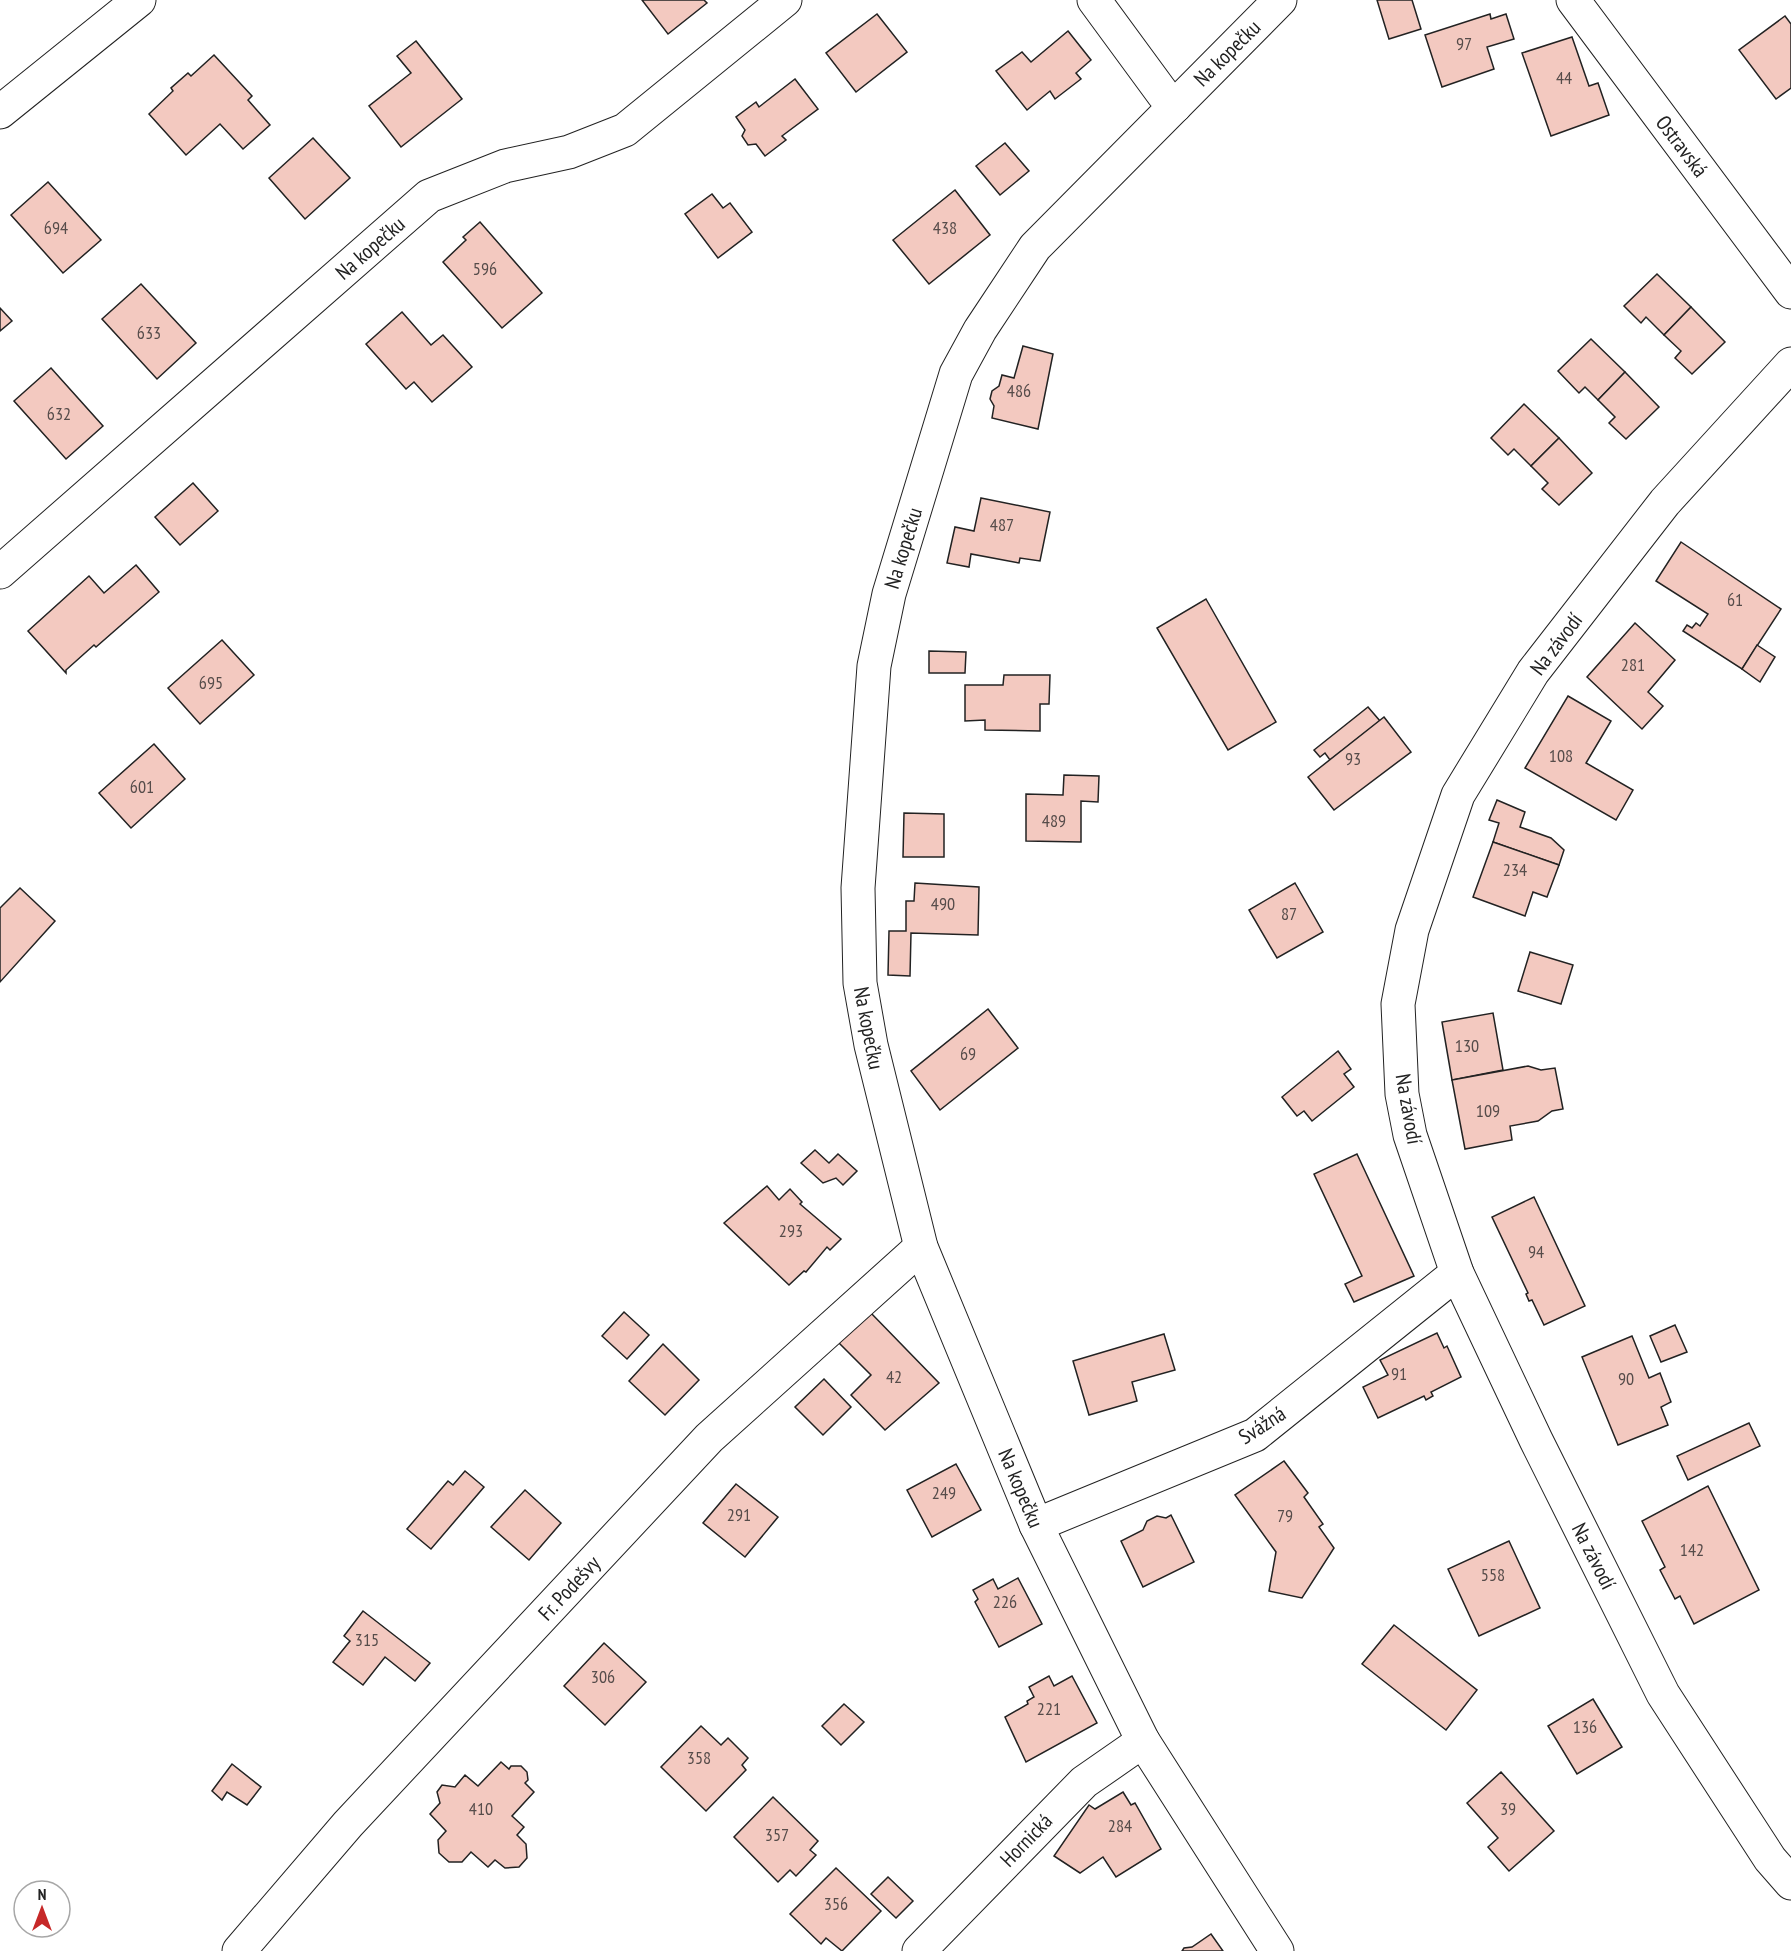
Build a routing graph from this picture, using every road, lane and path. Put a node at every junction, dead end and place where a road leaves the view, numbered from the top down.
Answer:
1 (139, 0) edge
2 (785, 0) edge
3 (1094, 0) edge
4 (1280, 0) edge
5 (1573, 0) edge
6 (1175, 106) junction
7 (0, 112) edge
8 (1791, 292) edge
9 (1791, 364) edge
10 (0, 572) edge
11 (921, 1247) junction
12 (1457, 1273) junction
13 (1036, 1525) junction
14 (1143, 1741) junction
15 (1791, 1883) edge
16 (932, 1947) edge
17 (239, 1951) edge
18 (1277, 1951) edge

1 - 7 street
2 - 10 street, Na kopečku
3 - 6 street
4 - 6 street, Na kopečku
5 - 8 street, Ostravská
6 - 11 street, Na kopečku
9 - 12 street, Na závodí
11 - 13 street, Na kopečku
11 - 17 street, Fr. Podešvy
12 - 13 street, Svážná
12 - 15 street, Na závodí
13 - 14 street, Na kopečku
14 - 16 street, Hornická
14 - 18 street, Na kopečku

